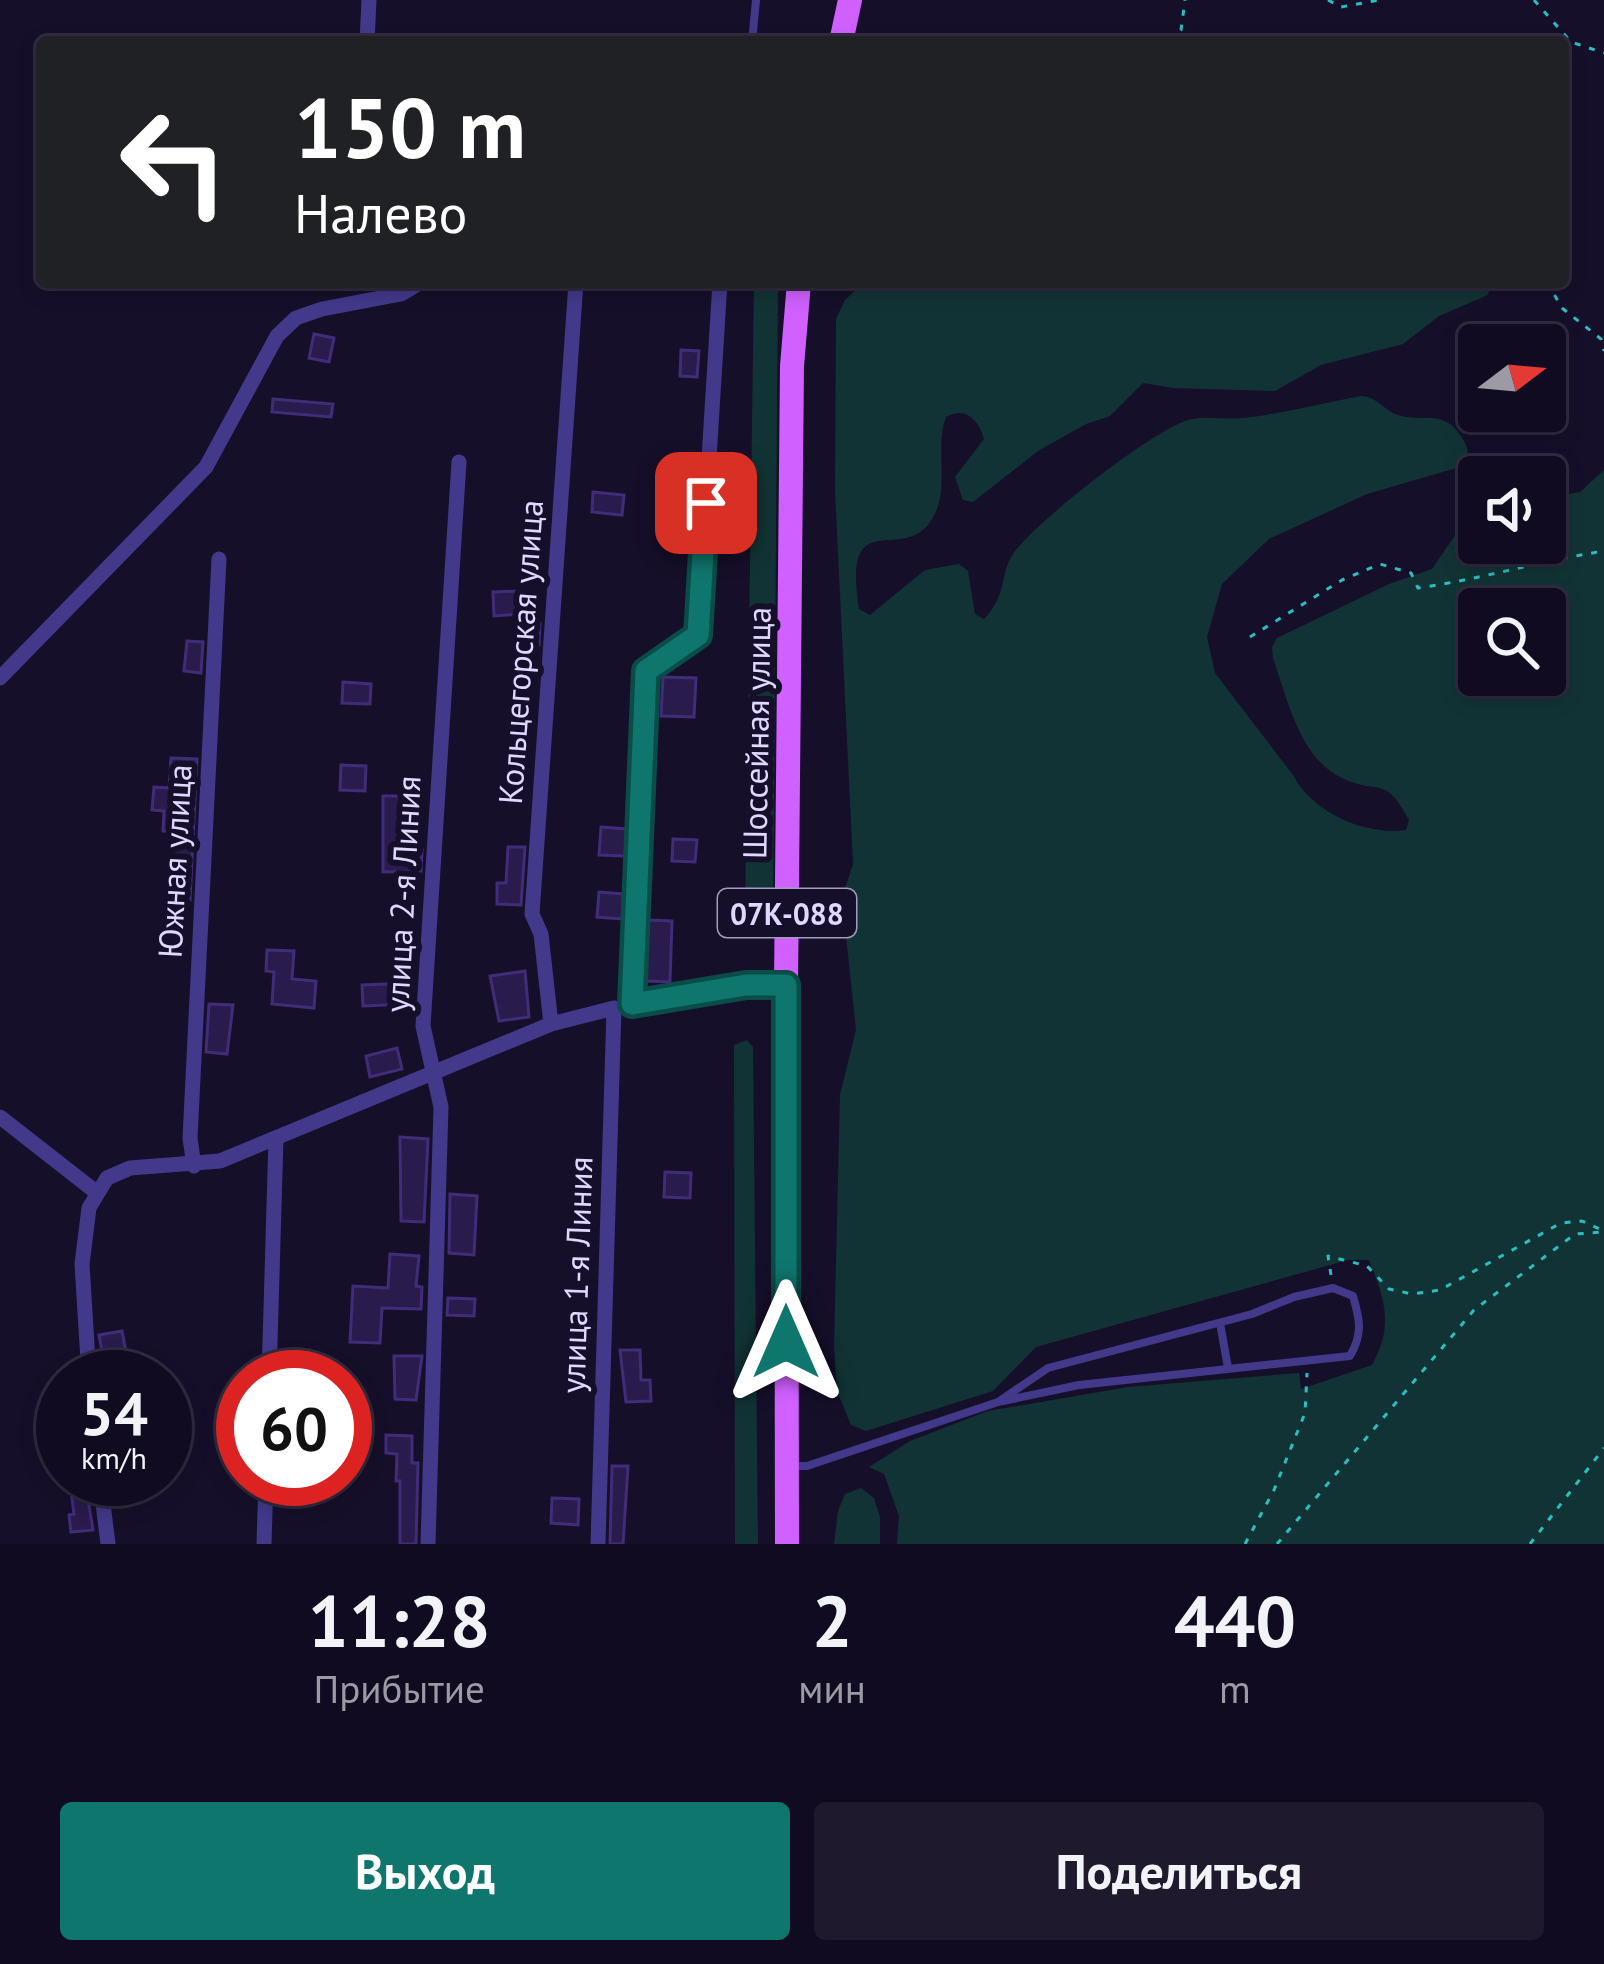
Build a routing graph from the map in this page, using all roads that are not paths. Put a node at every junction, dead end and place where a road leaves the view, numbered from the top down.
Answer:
1 (369, 0) edge
2 (757, 0) edge
3 (850, 0) edge
4 (367, 36) edge
5 (753, 36) edge
6 (842, 36) edge
7 (359, 288) edge
8 (411, 288) edge
9 (576, 288) edge
10 (720, 288) edge
11 (798, 288) edge
12 (360, 304) junction
13 (459, 462) dead end
14 (219, 560) dead end
15 (0, 678) edge
16 (786, 985) junction
17 (632, 1004) junction
18 (614, 1008) junction
19 (551, 1024) junction
20 (432, 1072) junction
21 (0, 1117) edge
22 (276, 1138) junction
23 (194, 1166) junction
24 (96, 1192) junction
25 (1220, 1323) junction
26 (87, 1350) edge
27 (270, 1350) edge
28 (1228, 1368) junction
29 (998, 1402) junction
30 (786, 1466) junction
31 (103, 1506) edge
32 (265, 1506) edge
33 (108, 1544) edge
34 (264, 1544) edge
35 (428, 1544) edge
36 (598, 1544) edge
37 (787, 1544) edge

1 - 4 street
2 - 5 lane
3 - 6 main road
7 - 12 street
8 - 12 street
9 - 19 street, Кольцегорская улица
10 - 17 street, Шоссейная улица
11 - 16 main road, Шоссейная улица / 07К-088
12 - 15 street
13 - 20 street, улица 2-я Линия
14 - 23 street, Южная улица
16 - 17 lane
16 - 30 main road, Шоссейная улица / 07К-088
17 - 18 lane
18 - 19 street
18 - 36 street, улица 1-я Линия
19 - 20 street
20 - 22 street
20 - 35 street, улица 2-я Линия
21 - 24 street
22 - 23 street
22 - 27 street
23 - 24 street
24 - 26 street
25 - 28 lane
25 - 28 lane
25 - 29 lane
28 - 29 lane
29 - 30 lane
30 - 37 main road, Шоссейная улица / 07К-088
31 - 33 street
32 - 34 street

